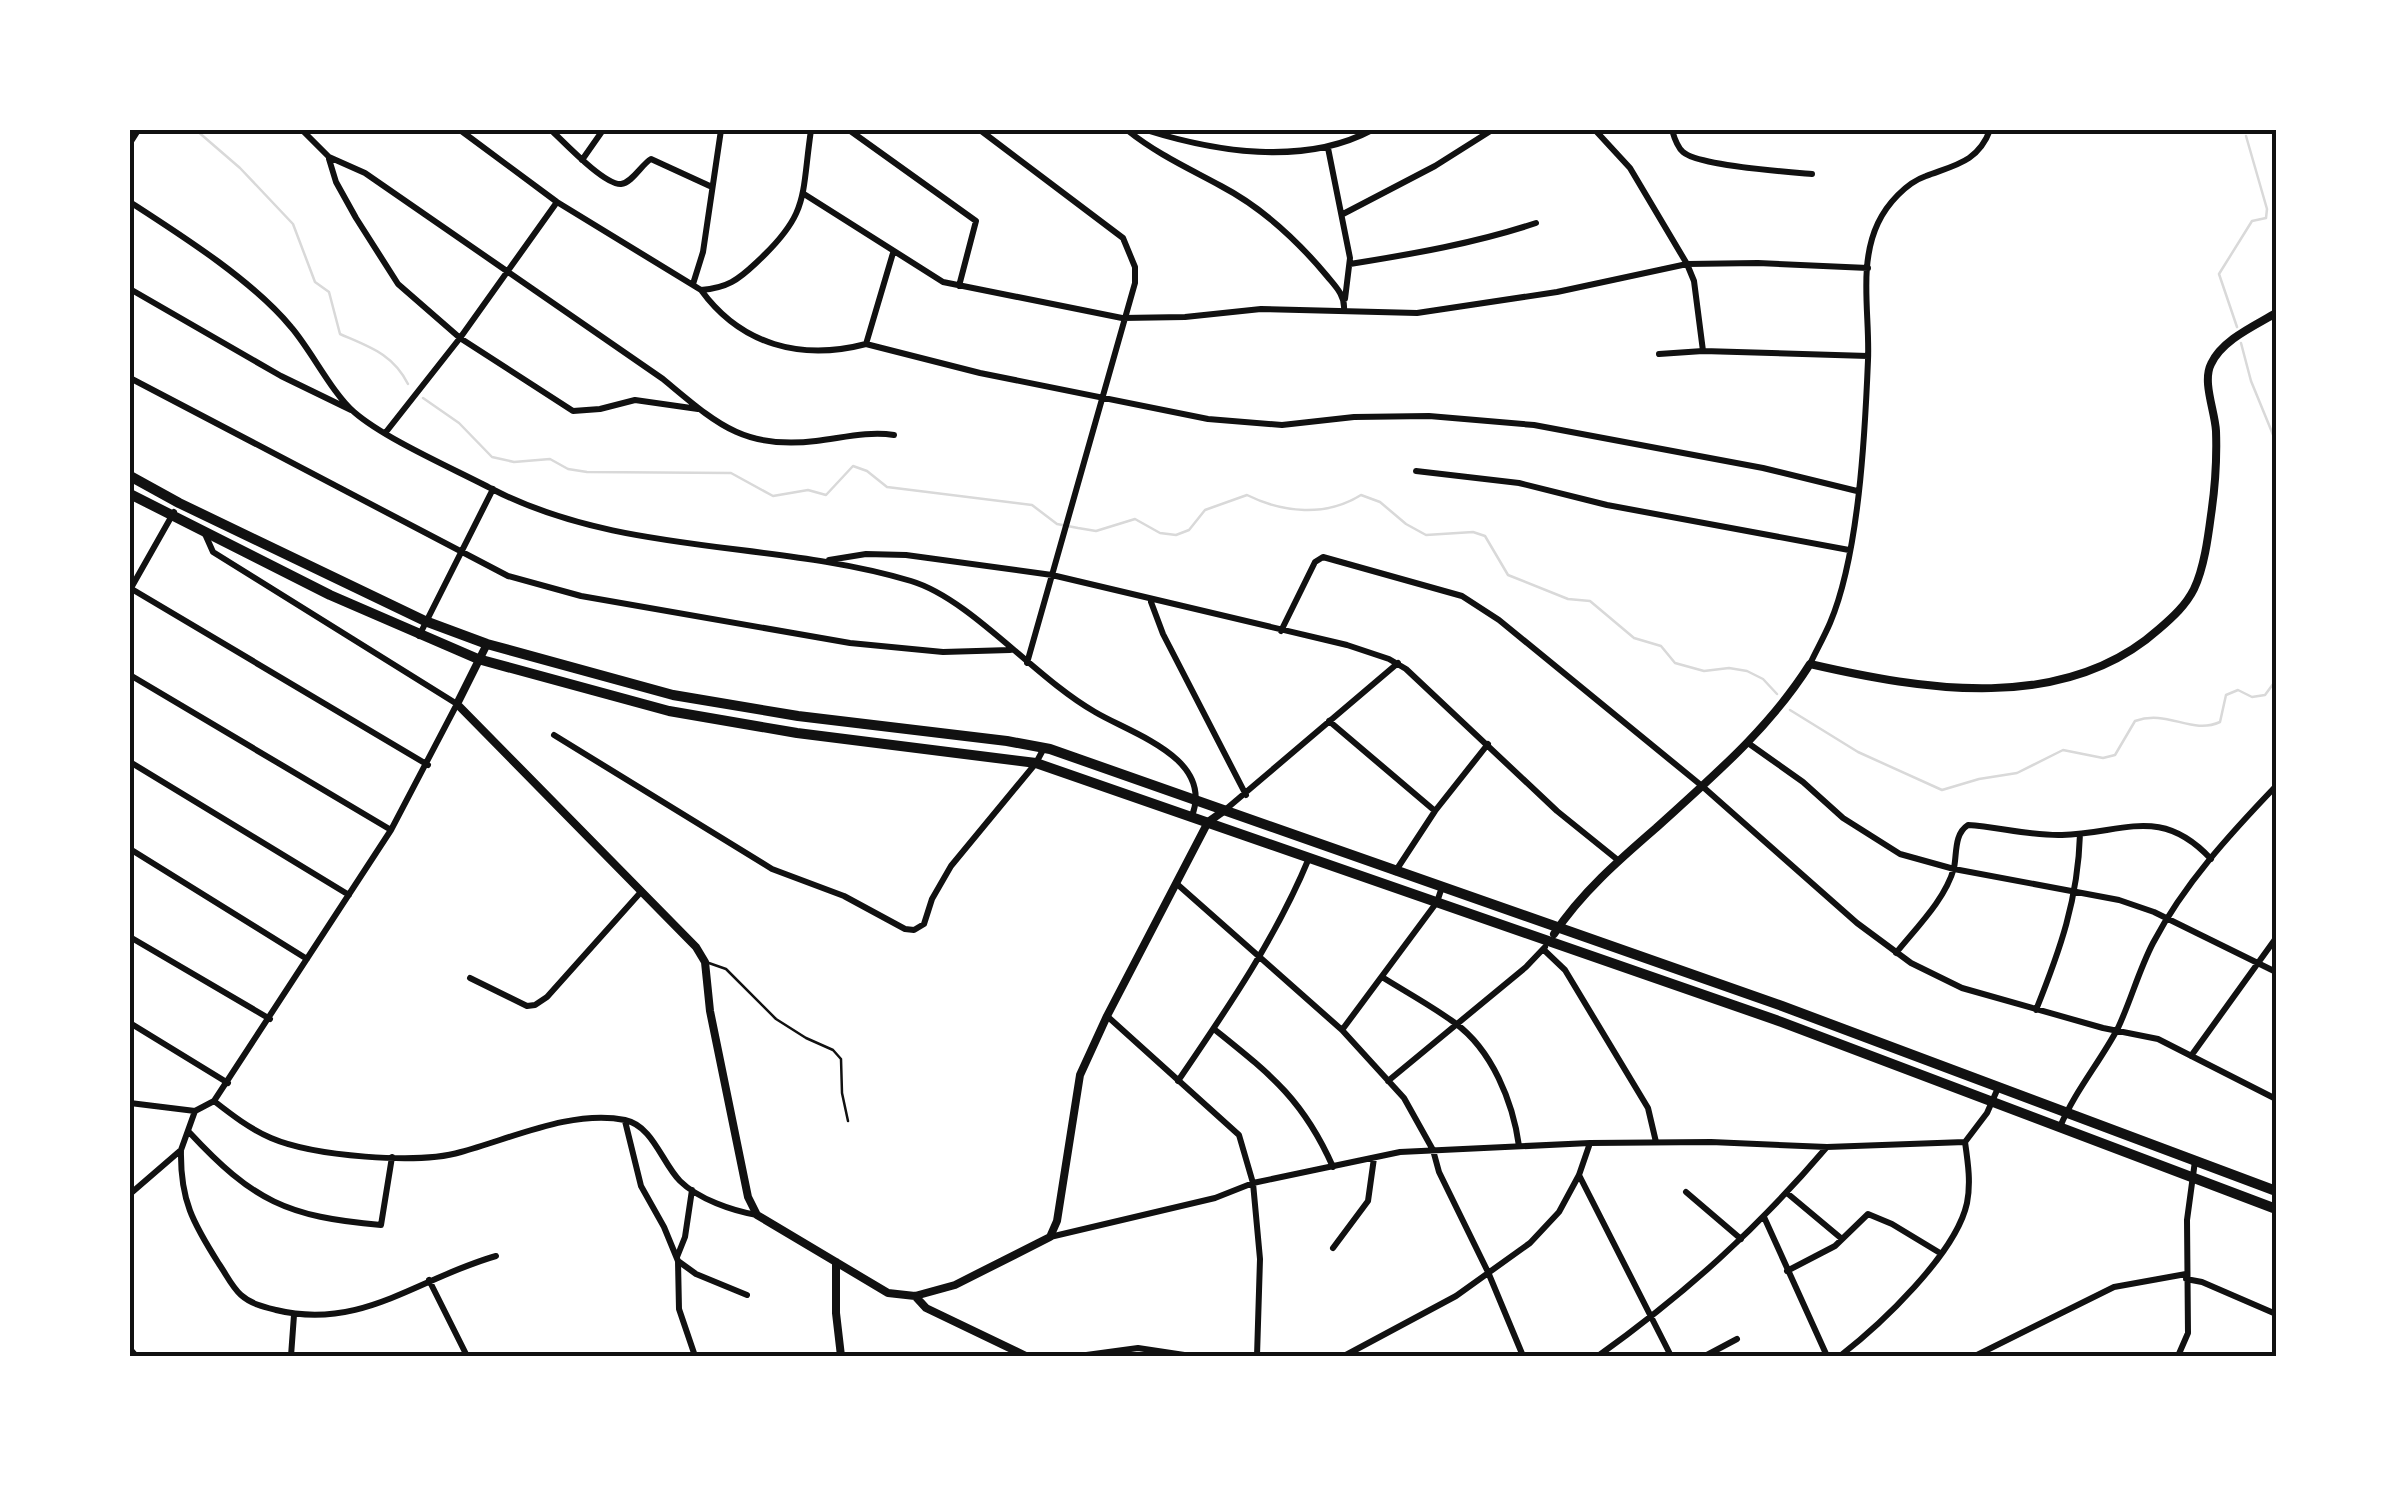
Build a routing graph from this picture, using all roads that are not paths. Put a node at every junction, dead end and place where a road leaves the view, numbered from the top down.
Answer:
1 (137, 130) edge
2 (302, 130) edge
3 (460, 130) edge
4 (551, 130) edge
5 (603, 130) edge
6 (721, 130) edge
7 (811, 130) edge
8 (849, 130) edge
9 (980, 130) edge
10 (1127, 130) edge
11 (1146, 130) edge
12 (1372, 130) edge
13 (1492, 130) edge
14 (1599, 130) edge
15 (1672, 130) edge
16 (1990, 130) edge
17 (130, 141) edge
18 (1328, 148) junction
19 (329, 158) junction
20 (582, 160) junction
21 (1812, 174) dead end
22 (712, 187) junction
23 (804, 194) junction
24 (130, 202) edge
25 (557, 202) junction
26 (1343, 214) junction
27 (1536, 224) dead end
28 (894, 253) junction
29 (1350, 264) junction
30 (1687, 264) junction
31 (1868, 268) junction
32 (507, 272) junction
33 (693, 284) junction
34 (958, 286) junction
35 (130, 290) edge
36 (702, 290) junction
37 (1344, 299) junction
38 (1344, 309) junction
39 (2276, 313) edge
40 (1122, 318) junction
41 (460, 338) junction
42 (866, 344) junction
43 (1704, 351) junction
44 (1659, 354) dead end
45 (1868, 356) junction
46 (130, 378) edge
47 (1101, 399) junction
48 (700, 409) junction
49 (352, 411) junction
50 (386, 432) junction
51 (894, 436) dead end
52 (1416, 472) dead end
53 (130, 476) edge
54 (493, 490) junction
55 (1858, 491) junction
56 (130, 494) edge
57 (179, 503) junction
58 (171, 518) junction
59 (204, 534) junction
60 (1850, 550) junction
61 (461, 553) junction
62 (824, 562) junction
63 (1052, 576) junction
64 (130, 589) edge
65 (1151, 601) junction
66 (426, 621) junction
67 (1281, 630) junction
68 (419, 636) junction
69 (487, 644) junction
70 (1011, 650) junction
71 (478, 660) junction
72 (1027, 662) junction
73 (1398, 663) junction
74 (1810, 664) junction
75 (130, 675) edge
76 (673, 696) junction
77 (458, 704) junction
78 (669, 711) junction
79 (798, 716) junction
80 (1329, 721) junction
81 (910, 730) junction
82 (796, 733) junction
83 (554, 736) dead end
84 (1748, 743) junction
85 (1488, 744) junction
86 (909, 746) junction
87 (1044, 748) junction
88 (130, 762) edge
89 (1036, 764) junction
90 (428, 765) junction
91 (1702, 786) junction
92 (2276, 786) edge
93 (1246, 795) junction
94 (1198, 802) junction
95 (1225, 810) junction
96 (1436, 811) junction
97 (1192, 816) junction
98 (1208, 822) junction
99 (391, 830) junction
100 (2080, 834) junction
101 (130, 849) edge
102 (1310, 856) junction
103 (2211, 858) junction
104 (1618, 860) junction
105 (1954, 869) junction
106 (1394, 872) junction
107 (1176, 884) junction
108 (1442, 888) junction
109 (2075, 892) junction
110 (640, 893) junction
111 (349, 895) junction
112 (1437, 902) junction
113 (2166, 918) junction
114 (130, 937) edge
115 (1551, 938) junction
116 (2276, 938) edge
117 (1896, 953) junction
118 (1259, 958) junction
119 (307, 959) junction
120 (705, 962) junction
121 (2258, 962) junction
122 (2276, 972) edge
123 (1382, 977) junction
124 (470, 978) dead end
125 (1782, 1006) junction
126 (2036, 1010) junction
127 (1106, 1016) junction
128 (270, 1019) junction
129 (1776, 1020) junction
130 (1825, 1022) junction
131 (130, 1023) edge
132 (1458, 1024) junction
133 (1214, 1029) junction
134 (2117, 1029) junction
135 (1342, 1030) junction
136 (1818, 1035) junction
137 (2192, 1056) junction
138 (1178, 1081) junction
139 (1388, 1081) junction
140 (228, 1083) junction
141 (1998, 1086) junction
142 (2276, 1099) edge
143 (214, 1101) junction
144 (1992, 1102) junction
145 (130, 1103) edge
146 (195, 1111) junction
147 (2066, 1111) junction
148 (625, 1120) junction
149 (848, 1122) dead end
150 (2060, 1127) junction
151 (188, 1132) junction
152 (1590, 1142) junction
153 (1656, 1142) junction
154 (1965, 1142) junction
155 (1520, 1146) junction
156 (1827, 1147) junction
157 (180, 1150) junction
158 (1433, 1150) junction
159 (392, 1156) junction
160 (1374, 1158) junction
161 (2195, 1160) junction
162 (1333, 1167) junction
163 (1579, 1176) junction
164 (2193, 1177) junction
165 (1253, 1183) junction
166 (692, 1190) junction
167 (1686, 1192) dead end
168 (2276, 1192) edge
169 (1787, 1193) junction
170 (130, 1194) edge
171 (2276, 1209) edge
172 (757, 1215) junction
173 (1764, 1218) junction
174 (1050, 1237) junction
175 (1842, 1238) junction
176 (1741, 1239) junction
177 (1333, 1248) dead end
178 (1940, 1253) junction
179 (496, 1256) dead end
180 (677, 1259) junction
181 (836, 1262) junction
182 (1787, 1271) junction
183 (1488, 1272) junction
184 (2186, 1277) junction
185 (429, 1280) junction
186 (748, 1295) dead end
187 (914, 1296) junction
188 (2276, 1314) edge
189 (294, 1315) junction
190 (1650, 1319) junction
191 (1737, 1339) dead end
192 (130, 1350) edge
193 (136, 1356) edge
194 (291, 1356) edge
195 (468, 1356) edge
196 (695, 1356) edge
197 (841, 1356) edge
198 (1026, 1356) edge
199 (1079, 1356) edge
200 (1191, 1356) edge
201 (1257, 1356) edge
202 (1344, 1356) edge
203 (1523, 1356) edge
204 (1598, 1356) edge
205 (1671, 1356) edge
206 (1705, 1356) edge
207 (1827, 1356) edge
208 (1840, 1356) edge
209 (1975, 1356) edge
210 (2180, 1356) edge

1 - 17 street
2 - 19 street
3 - 25 street
4 - 20 street
5 - 20 street
6 - 22 street
7 - 23 street
8 - 34 street
9 - 40 street
10 - 37 street
11 - 18 street
12 - 18 street
13 - 26 street
14 - 30 street
15 - 21 street
16 - 31 street
18 - 26 street
19 - 32 street
19 - 41 street
20 - 22 street
22 - 33 street
23 - 28 street
23 - 36 street
24 - 49 street
25 - 32 street
25 - 33 street
26 - 29 street
27 - 29 street
28 - 34 street
28 - 42 street
29 - 37 street
30 - 31 street
30 - 38 street
30 - 43 street
31 - 45 street
32 - 41 street
32 - 48 street
33 - 36 street
34 - 40 street
35 - 49 street
36 - 42 street
37 - 38 street
38 - 40 street
39 - 74 street
40 - 47 street
41 - 48 street
41 - 50 street
42 - 47 street
43 - 44 street
43 - 45 street
45 - 55 street
46 - 61 street
47 - 55 street
47 - 63 street
48 - 51 street
49 - 50 street
50 - 54 street
52 - 60 street
53 - 57 highway
54 - 61 street
54 - 62 street
55 - 60 street
56 - 58 highway
57 - 58 street
57 - 66 highway
58 - 59 highway
58 - 64 street
59 - 68 highway
59 - 77 street
60 - 74 street
61 - 66 street
61 - 70 street
62 - 63 street
62 - 70 street
63 - 65 street
63 - 72 street
64 - 90 street
65 - 67 street
65 - 93 street
66 - 68 street
66 - 69 highway
67 - 73 street
67 - 91 street
68 - 71 highway
69 - 71 street
69 - 76 highway
70 - 72 street
71 - 77 street
71 - 78 highway
72 - 94 street
73 - 80 street
73 - 85 street
74 - 84 street
75 - 99 street
76 - 78 highway
76 - 79 highway
77 - 90 street
77 - 110 street
78 - 82 highway
79 - 81 highway
79 - 82 highway
80 - 93 street
80 - 96 street
81 - 86 highway
81 - 87 highway
82 - 86 highway
83 - 89 street
84 - 91 street
84 - 105 street
85 - 96 street
85 - 104 street
86 - 89 highway
87 - 89 street
87 - 94 highway
88 - 111 street
89 - 97 highway
90 - 99 street
91 - 104 street
91 - 117 street
92 - 103 street
93 - 95 street
94 - 95 highway
94 - 97 street
95 - 98 street
95 - 106 highway
96 - 106 street
97 - 98 highway
98 - 102 highway
98 - 107 street
99 - 111 street
100 - 103 street
100 - 105 street
100 - 109 street
101 - 119 street
102 - 112 highway
102 - 118 street
103 - 113 street
104 - 115 street
105 - 109 street
105 - 117 street
106 - 108 highway
107 - 118 street
107 - 127 street
108 - 112 street
108 - 115 highway
109 - 113 street
109 - 126 street
110 - 120 street
110 - 124 street
111 - 119 street
112 - 115 highway
112 - 123 street
113 - 121 street
113 - 134 street
114 - 128 street
115 - 125 highway
115 - 129 highway
115 - 132 street
115 - 153 street
116 - 121 street
117 - 126 street
118 - 133 street
118 - 135 street
119 - 128 street
120 - 149 lane
120 - 172 street
121 - 122 street
121 - 137 street
123 - 132 street
123 - 135 street
125 - 129 highway
125 - 130 highway
126 - 134 street
127 - 138 street
127 - 174 street
128 - 140 street
129 - 136 highway
130 - 136 highway
130 - 141 highway
131 - 140 street
132 - 139 street
132 - 155 street
133 - 138 street
133 - 162 street
134 - 137 street
134 - 147 street
135 - 139 street
136 - 144 highway
137 - 142 street
138 - 165 street
139 - 158 street
140 - 143 street
141 - 144 street
141 - 147 highway
143 - 146 street
143 - 159 street
144 - 150 highway
144 - 154 street
145 - 146 street
146 - 151 street
147 - 150 street
147 - 161 highway
148 - 159 street
148 - 166 street
148 - 180 street
150 - 164 highway
151 - 157 street
151 - 159 street
152 - 153 street
152 - 155 street
152 - 163 street
153 - 156 street
154 - 156 street
154 - 178 street
155 - 158 street
156 - 169 street
157 - 170 street
157 - 189 street
158 - 160 street
158 - 183 street
160 - 162 street
160 - 177 street
161 - 164 street
161 - 168 highway
162 - 165 street
163 - 183 street
163 - 190 street
164 - 171 highway
164 - 184 street
165 - 174 street
165 - 201 street
166 - 172 street
166 - 180 street
167 - 176 street
169 - 173 street
169 - 175 street
172 - 181 street
173 - 176 street
173 - 182 street
174 - 187 street
175 - 178 street
175 - 182 street
176 - 190 street
178 - 208 street
179 - 185 street
180 - 186 street
180 - 196 street
181 - 187 street
181 - 197 street
182 - 207 street
183 - 202 street
183 - 203 street
184 - 188 street
184 - 209 street
184 - 210 street
185 - 189 street
185 - 195 street
187 - 198 street
189 - 194 street
190 - 204 street
190 - 205 street
191 - 206 street
192 - 193 street
199 - 200 street

